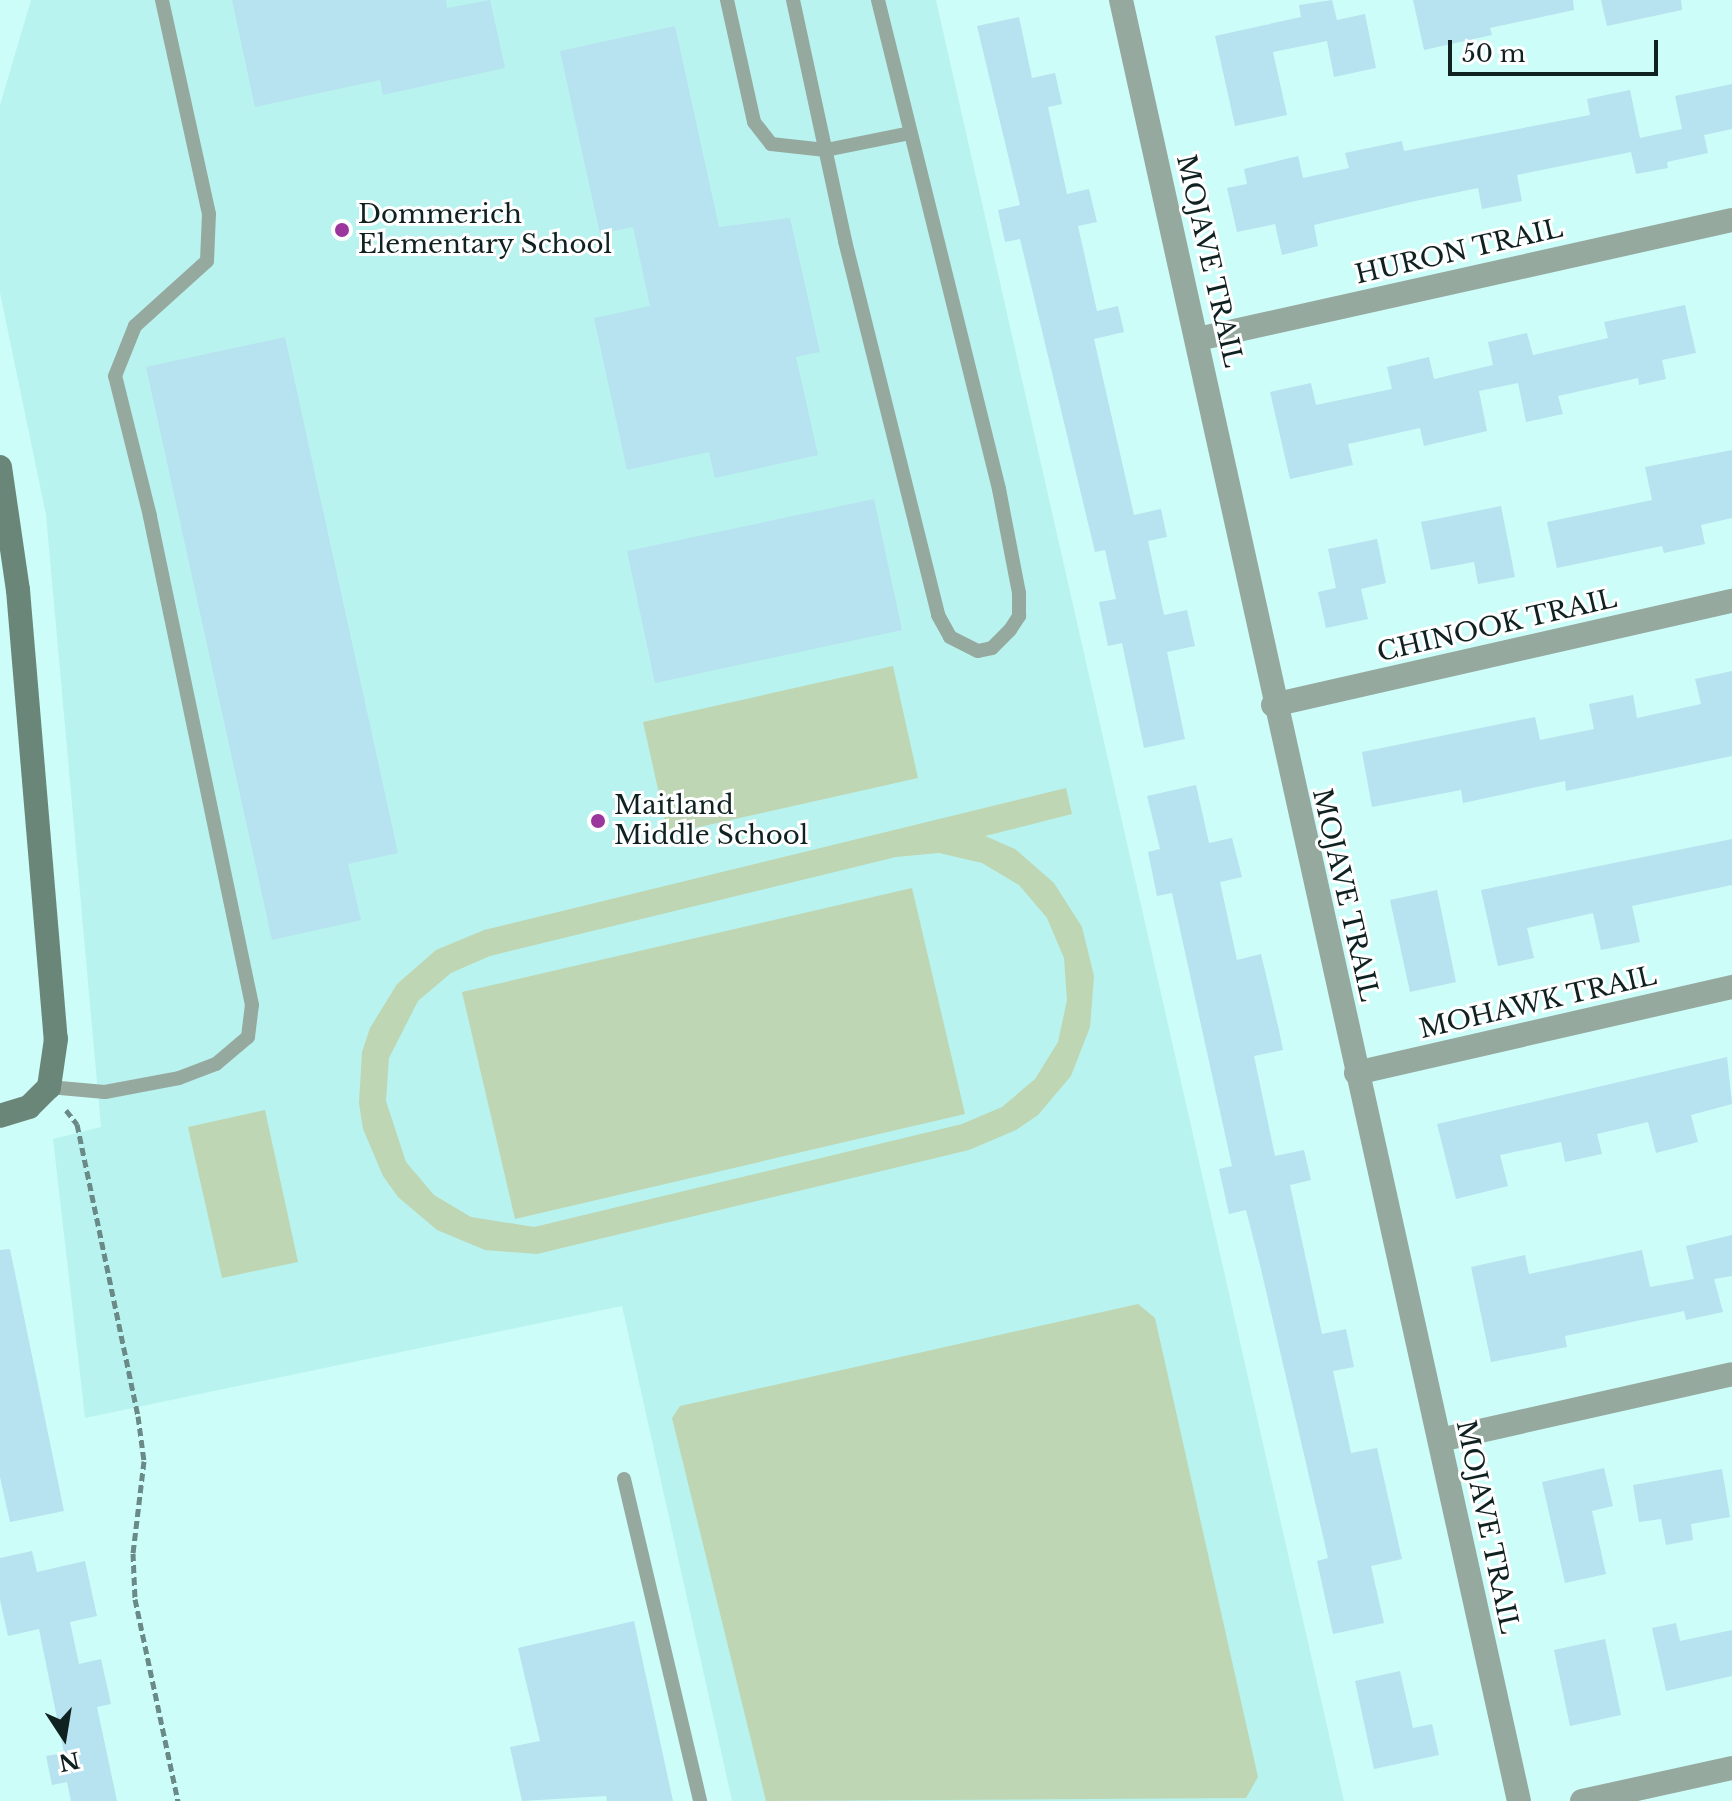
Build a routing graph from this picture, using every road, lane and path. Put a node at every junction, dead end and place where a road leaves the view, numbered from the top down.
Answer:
1 (162, 0) edge
2 (727, 0) edge
3 (793, 0) edge
4 (878, 0) edge
5 (1121, 0) edge
6 (910, 133) junction
7 (826, 150) junction
8 (1732, 220) edge
9 (1198, 339) junction
10 (0, 467) edge
11 (1732, 601) edge
12 (1273, 705) junction
13 (1732, 987) edge
14 (1356, 1073) junction
15 (49, 1087) junction
16 (0, 1116) edge
17 (1732, 1374) edge
18 (1440, 1440) junction
19 (624, 1479) dead end
20 (1732, 1768) edge
21 (178, 1801) edge
22 (700, 1801) edge
23 (1519, 1801) edge
24 (1582, 1801) edge

1 - 15 lane
2 - 7 lane
3 - 7 lane
4 - 6 lane
5 - 9 street, MOJAVE TRAIL
6 - 7 lane
6 - 7 lane
8 - 9 street, HURON TRAIL
9 - 12 street, MOJAVE TRAIL
10 - 15 street
11 - 12 street, CHINOOK TRAIL
12 - 14 street, MOJAVE TRAIL
13 - 14 street, MOHAWK TRAIL
14 - 18 street, MOJAVE TRAIL
15 - 16 street
15 - 21 path
17 - 18 street
18 - 23 street, MOJAVE TRAIL
19 - 22 lane
20 - 24 street

